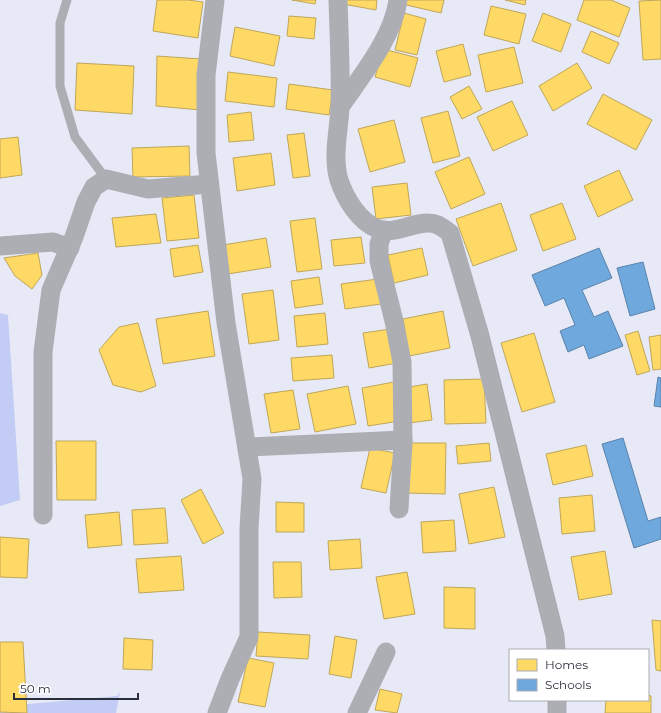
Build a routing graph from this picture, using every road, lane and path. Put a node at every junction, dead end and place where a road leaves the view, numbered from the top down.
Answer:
1 (67, 0) edge
2 (215, 0) edge
3 (338, 0) edge
4 (398, 0) edge
5 (340, 107) junction
6 (106, 179) junction
7 (209, 184) junction
8 (384, 230) junction
9 (0, 246) edge
10 (70, 248) junction
11 (403, 440) junction
12 (247, 447) junction
13 (399, 509) dead end
14 (43, 515) dead end
15 (556, 649) edge
16 (386, 652) dead end
17 (557, 701) edge
18 (217, 713) edge
19 (357, 713) edge
20 (557, 713) edge

1 - 6 lane
2 - 7 street
3 - 5 street
4 - 5 street
5 - 8 street
6 - 7 street
6 - 10 street
7 - 12 street
8 - 11 street
8 - 15 street
9 - 10 street
10 - 14 street
11 - 12 street
11 - 13 street
12 - 18 street
16 - 19 street
17 - 20 street

